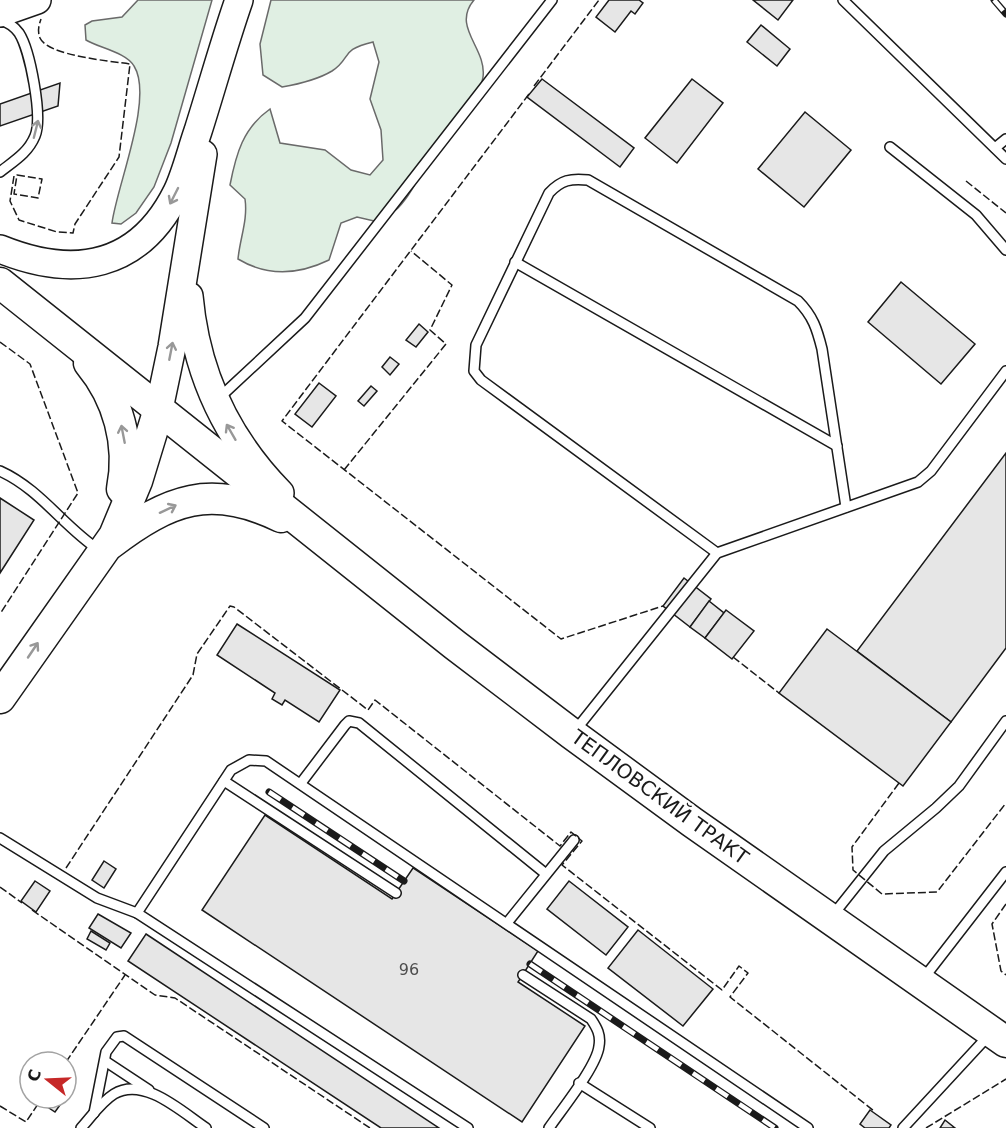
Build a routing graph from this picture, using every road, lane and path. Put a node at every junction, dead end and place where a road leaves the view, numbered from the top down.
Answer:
1 (239, 0) edge
2 (552, 0) edge
3 (843, 0) edge
4 (35, 1) edge
5 (0, 13) edge
6 (0, 20) edge
7 (20, 35) junction
8 (221, 61) junction
9 (1006, 139) edge
10 (890, 147) dead end
11 (995, 148) junction
12 (1006, 159) edge
13 (0, 172) edge
14 (6, 250) edge
15 (1006, 250) edge
16 (515, 262) junction
17 (186, 264) junction
18 (0, 283) edge
19 (45, 319) junction
20 (1006, 372) edge
21 (214, 403) junction
22 (159, 409) junction
23 (837, 446) junction
24 (0, 471) edge
25 (846, 507) junction
26 (324, 540) junction
27 (101, 552) junction
28 (717, 553) junction
29 (0, 698) edge
30 (1006, 721) edge
31 (572, 734) junction
32 (224, 781) junction
33 (301, 783) junction
34 (0, 838) edge
35 (574, 840) dead end
36 (1006, 872) edge
37 (546, 874) junction
38 (396, 893) dead end
39 (137, 913) junction
40 (831, 917) junction
41 (507, 922) junction
42 (522, 975) dead end
43 (922, 980) junction
44 (999, 1036) edge
45 (105, 1061) junction
46 (579, 1083) junction
47 (163, 1099) junction
48 (94, 1113) junction
49 (81, 1128) edge
50 (206, 1128) edge
51 (264, 1128) edge
52 (468, 1128) edge
53 (549, 1128) edge
54 (650, 1128) edge
55 (808, 1128) edge
56 (903, 1128) edge

1 - 8 main road
2 - 21 lane
3 - 11 lane
4 - 5 main road
4 - 7 lane
6 - 7 lane
13 -> 7 lane
8 -> 14 main road
8 - 17 main road
9 - 11 lane
10 - 15 lane
11 - 12 lane
16 - 23 lane
16 - 23 lane
16 - 28 lane
17 - 21 main road
22 -> 17 main road
18 - 19 main road
19 - 22 main road
27 -> 19 main road
20 - 25 lane
26 -> 21 main road
22 - 26 main road
22 - 27 main road
23 - 25 lane
24 - 27 lane
25 - 28 lane
27 -> 26 main road
26 - 31 main road, ТЕПЛОВСКИЙ ТРАКТ
29 -> 27 main road
28 - 31 lane
30 - 40 lane
31 - 40 main road, ТЕПЛОВСКИЙ ТРАКТ
32 - 33 lane
32 - 38 lane
32 - 39 lane
33 - 37 lane
33 - 41 lane
34 - 39 lane
35 - 37 lane
36 - 43 lane
37 - 41 lane
39 - 52 lane
40 - 43 main road, ТЕПЛОВСКИЙ ТРАКТ
41 - 55 lane
42 - 46 lane
43 - 44 main road, ТЕПЛОВСКИЙ ТРАКТ
44 - 56 lane
45 - 47 lane
45 - 48 lane
45 - 51 lane
46 - 53 lane
46 - 54 lane
47 - 48 lane
47 - 50 lane
48 - 49 lane

